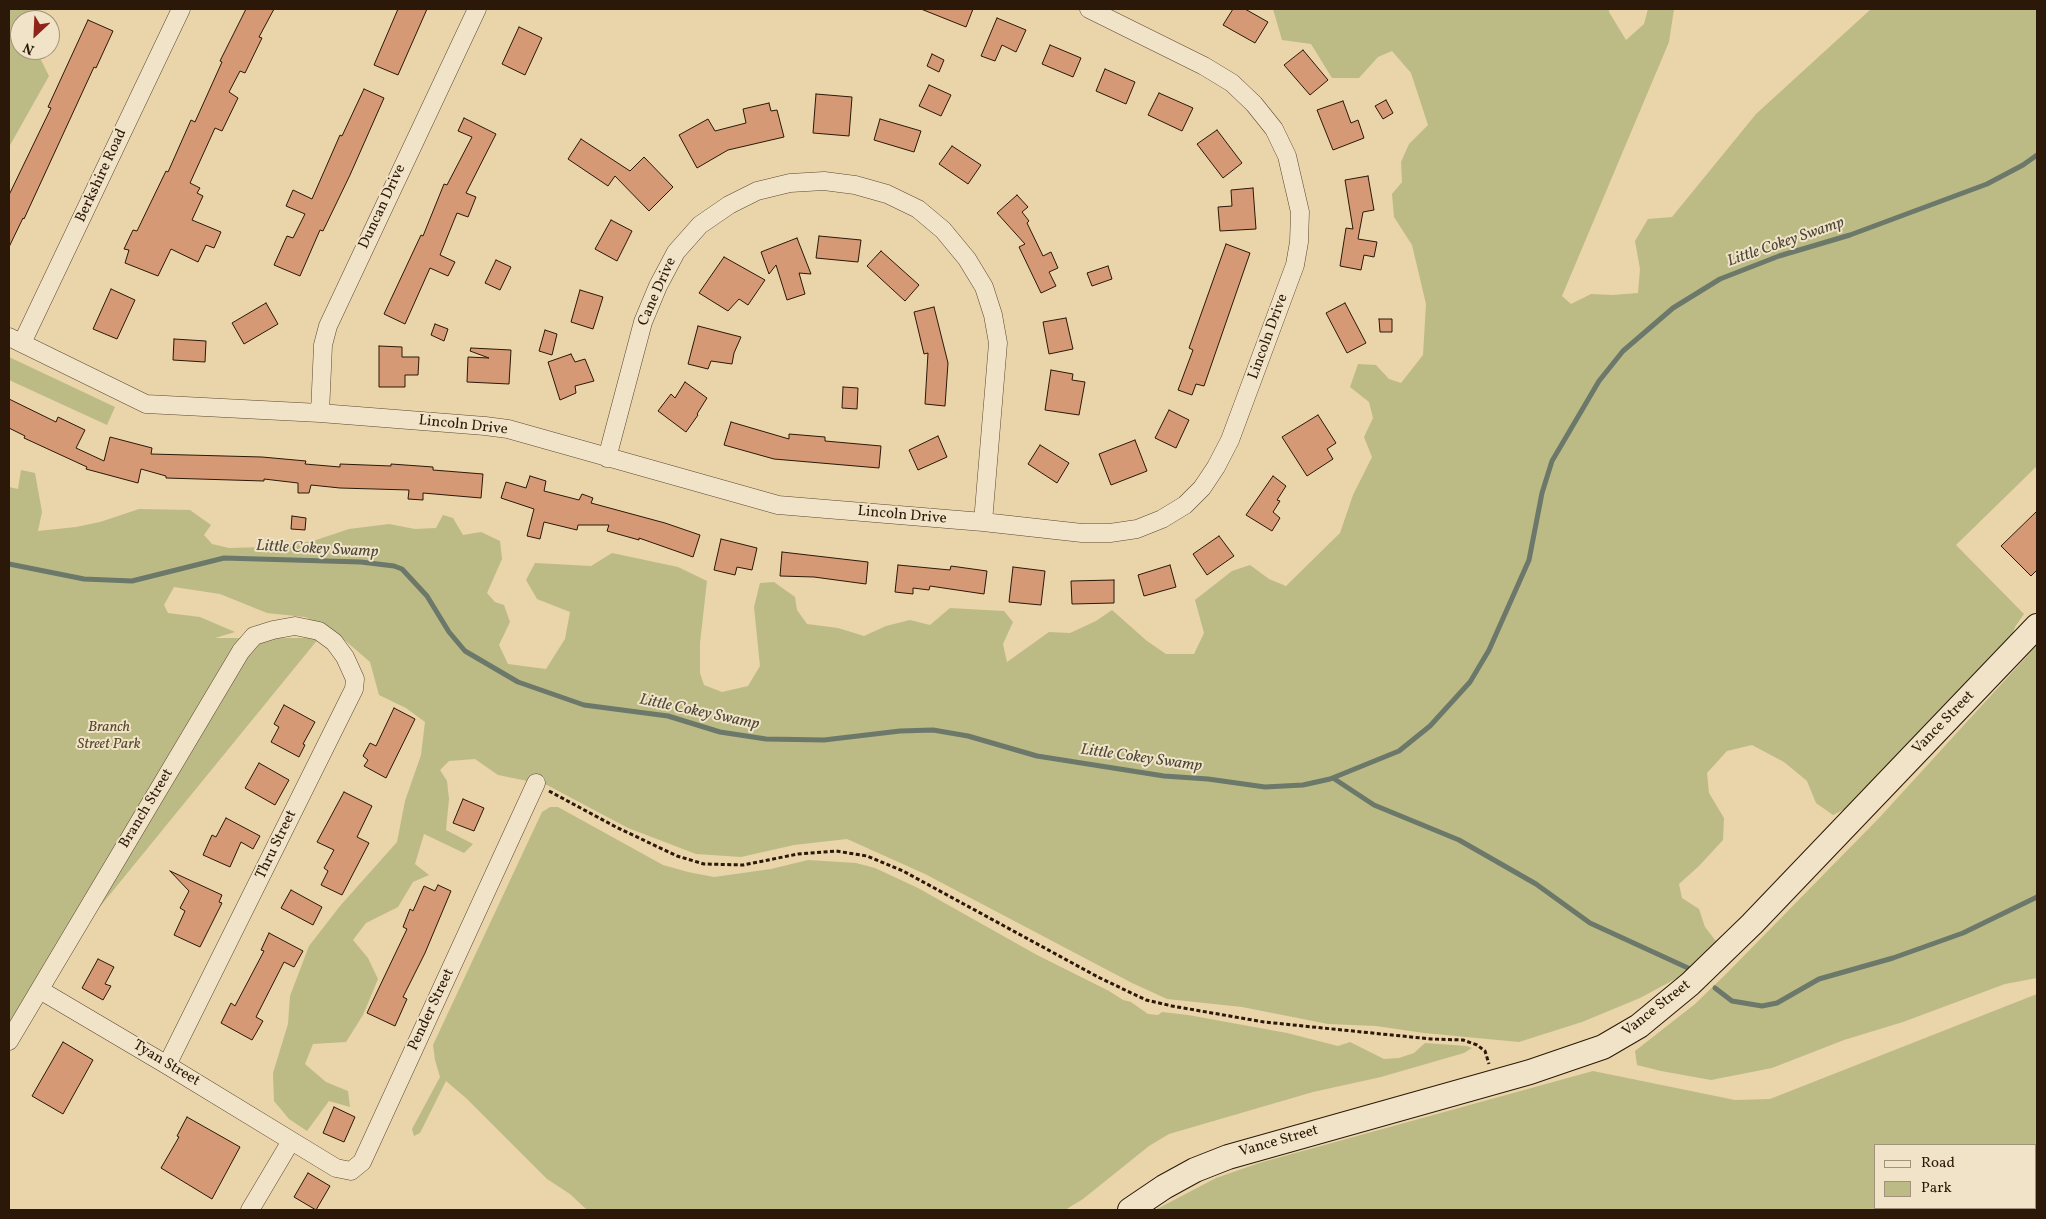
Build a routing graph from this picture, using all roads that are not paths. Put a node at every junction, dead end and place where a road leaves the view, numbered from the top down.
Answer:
1 (181, 9) edge
2 (477, 9) edge
3 (1089, 9) edge
4 (15, 340) edge
5 (320, 413) junction
6 (607, 458) junction
7 (983, 522) junction
8 (2037, 626) edge
9 (319, 631) joint
10 (536, 784) road end
11 (40, 990) junction
12 (9, 1041) edge
13 (167, 1065) junction
14 (291, 1141) junction
15 (250, 1210) edge
16 (1130, 1210) edge

1 - 4 street, Berkshire Road
2 - 5 street, Duncan Drive
3 - 7 street, Lincoln Drive
4 - 5 street, Lincoln Drive
5 - 6 street, Lincoln Drive
6 - 7 street, Lincoln Drive
6 - 7 street, Cane Drive
8 - 16 street, Vance Street
9 - 11 street, Branch Street
9 - 13 street, Thru Street
10 - 14 street, Pender Street
11 - 12 street, Branch Street
11 - 13 street, Tyan Street
13 - 14 street, Tyan Street
14 - 15 street

